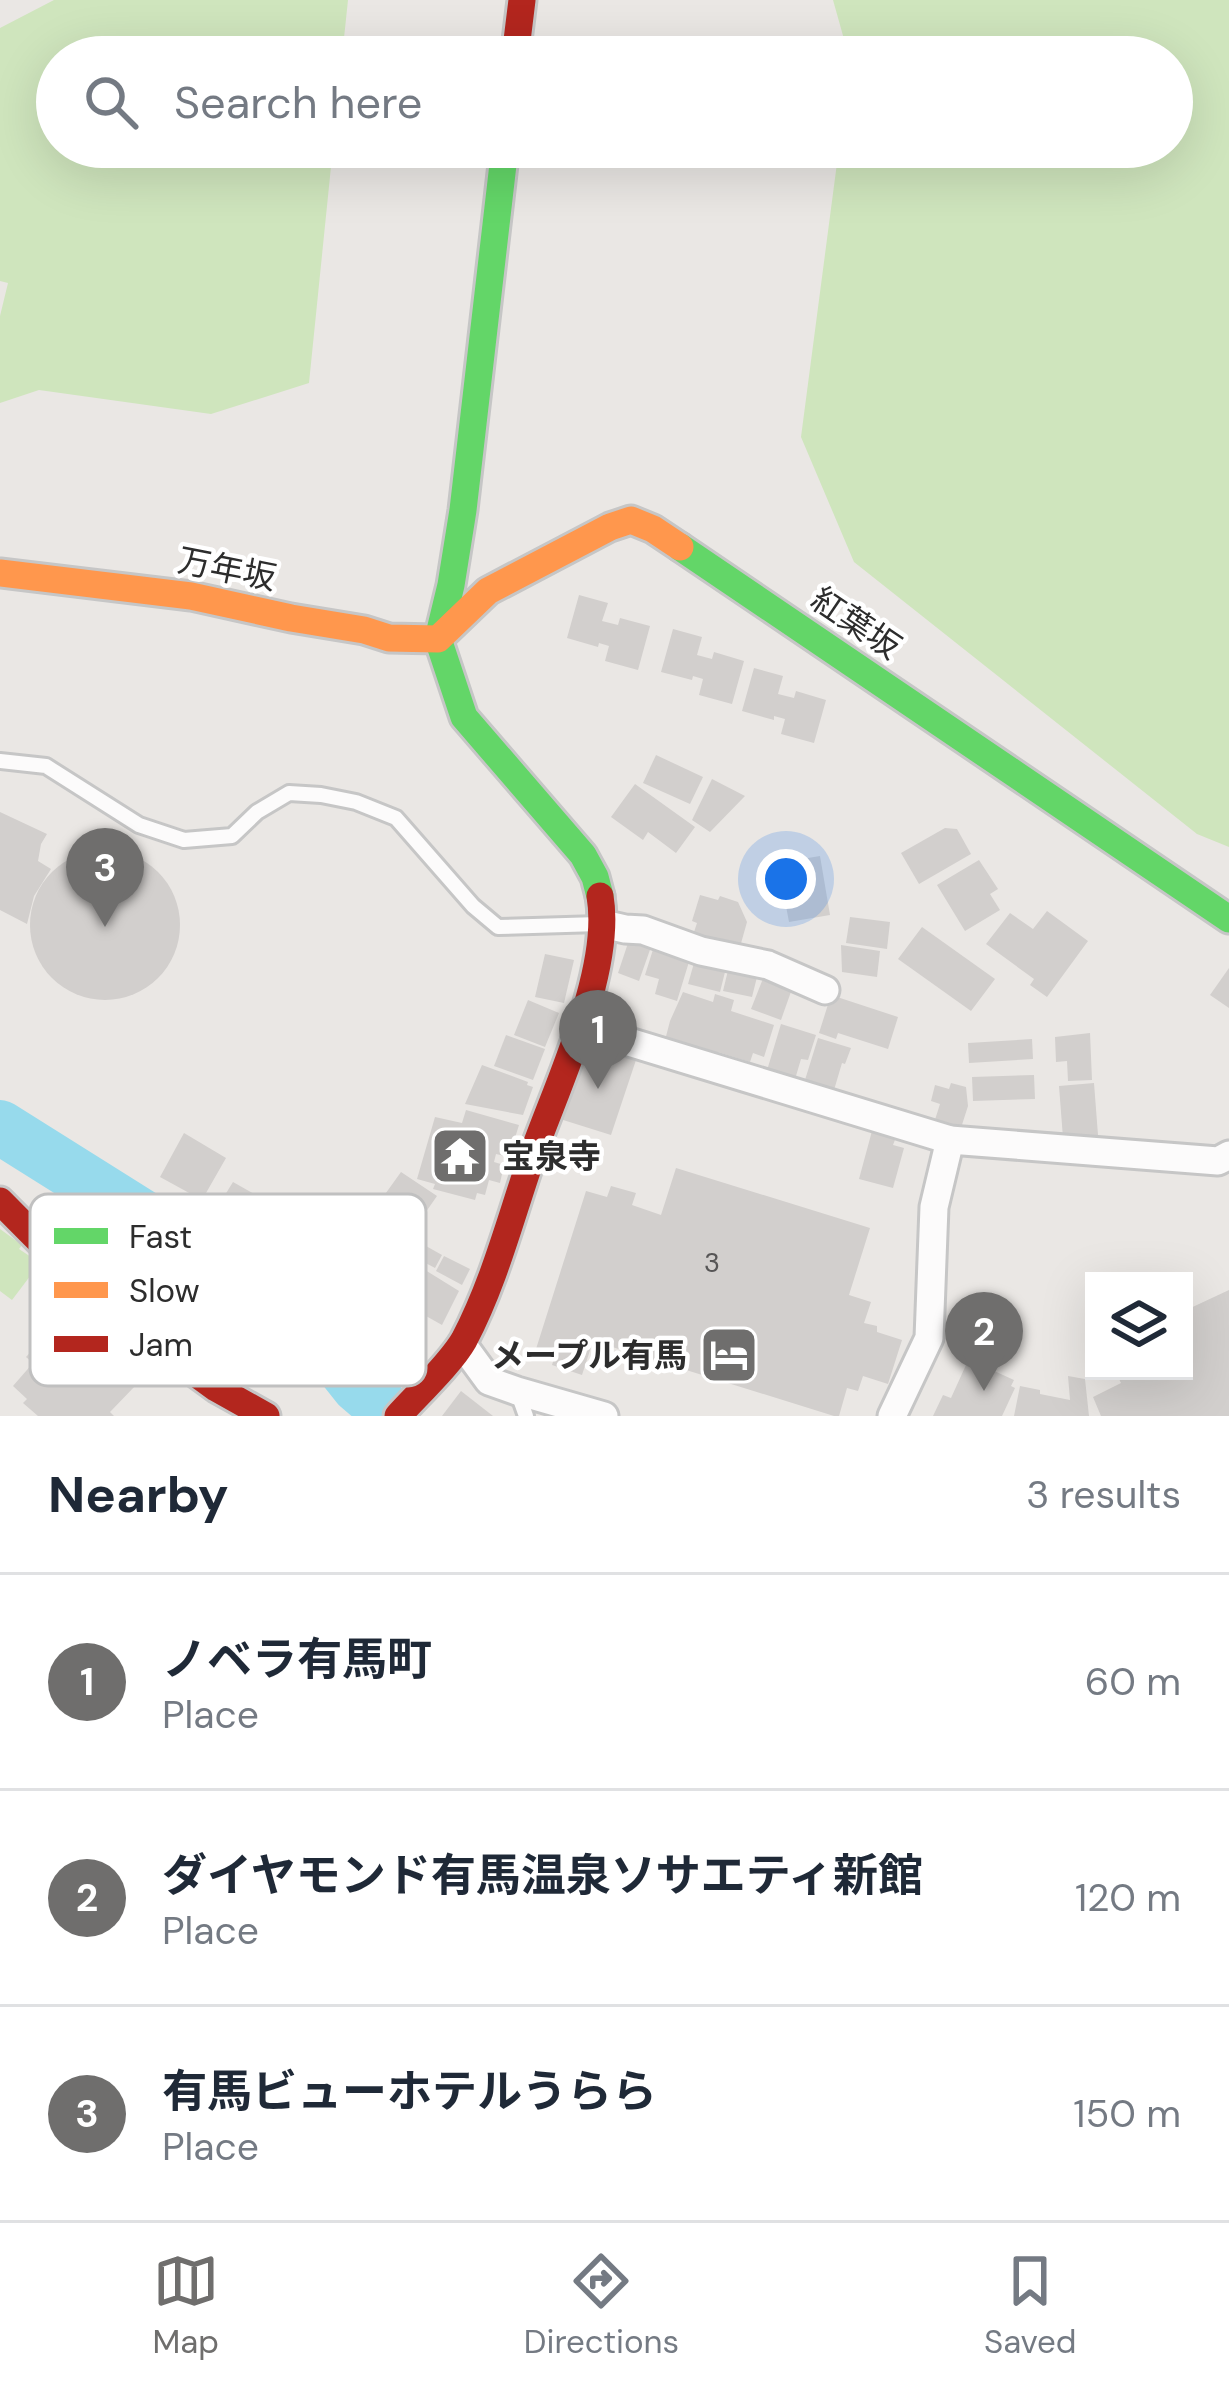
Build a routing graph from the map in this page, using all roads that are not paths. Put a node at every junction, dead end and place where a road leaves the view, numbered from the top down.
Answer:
1 (522, 0) edge
2 (518, 36) edge
3 (503, 168) edge
4 (0, 573) edge
5 (438, 639) junction
6 (0, 761) edge
7 (1229, 919) edge
8 (603, 923) junction
9 (825, 990) dead end
10 (580, 1027) junction
11 (950, 1140) junction
12 (1229, 1156) edge
13 (3, 1208) edge
14 (30, 1234) edge
15 (462, 1344) junction
16 (426, 1385) edge
17 (213, 1386) edge
18 (425, 1386) edge
19 (522, 1404) edge
20 (266, 1416) edge
21 (398, 1416) edge
22 (604, 1416) edge
23 (892, 1416) edge

1 - 2 street
3 - 5 street
4 - 5 street, 万年坂
5 - 7 street, 紅葉坂
5 - 8 street
6 - 8 lane
8 - 9 street
8 - 10 street
10 - 11 street
10 - 15 street
11 - 12 street
11 - 23 street
13 - 14 street
15 - 16 street
15 - 19 street
17 - 20 street
18 - 21 street
19 - 22 street

